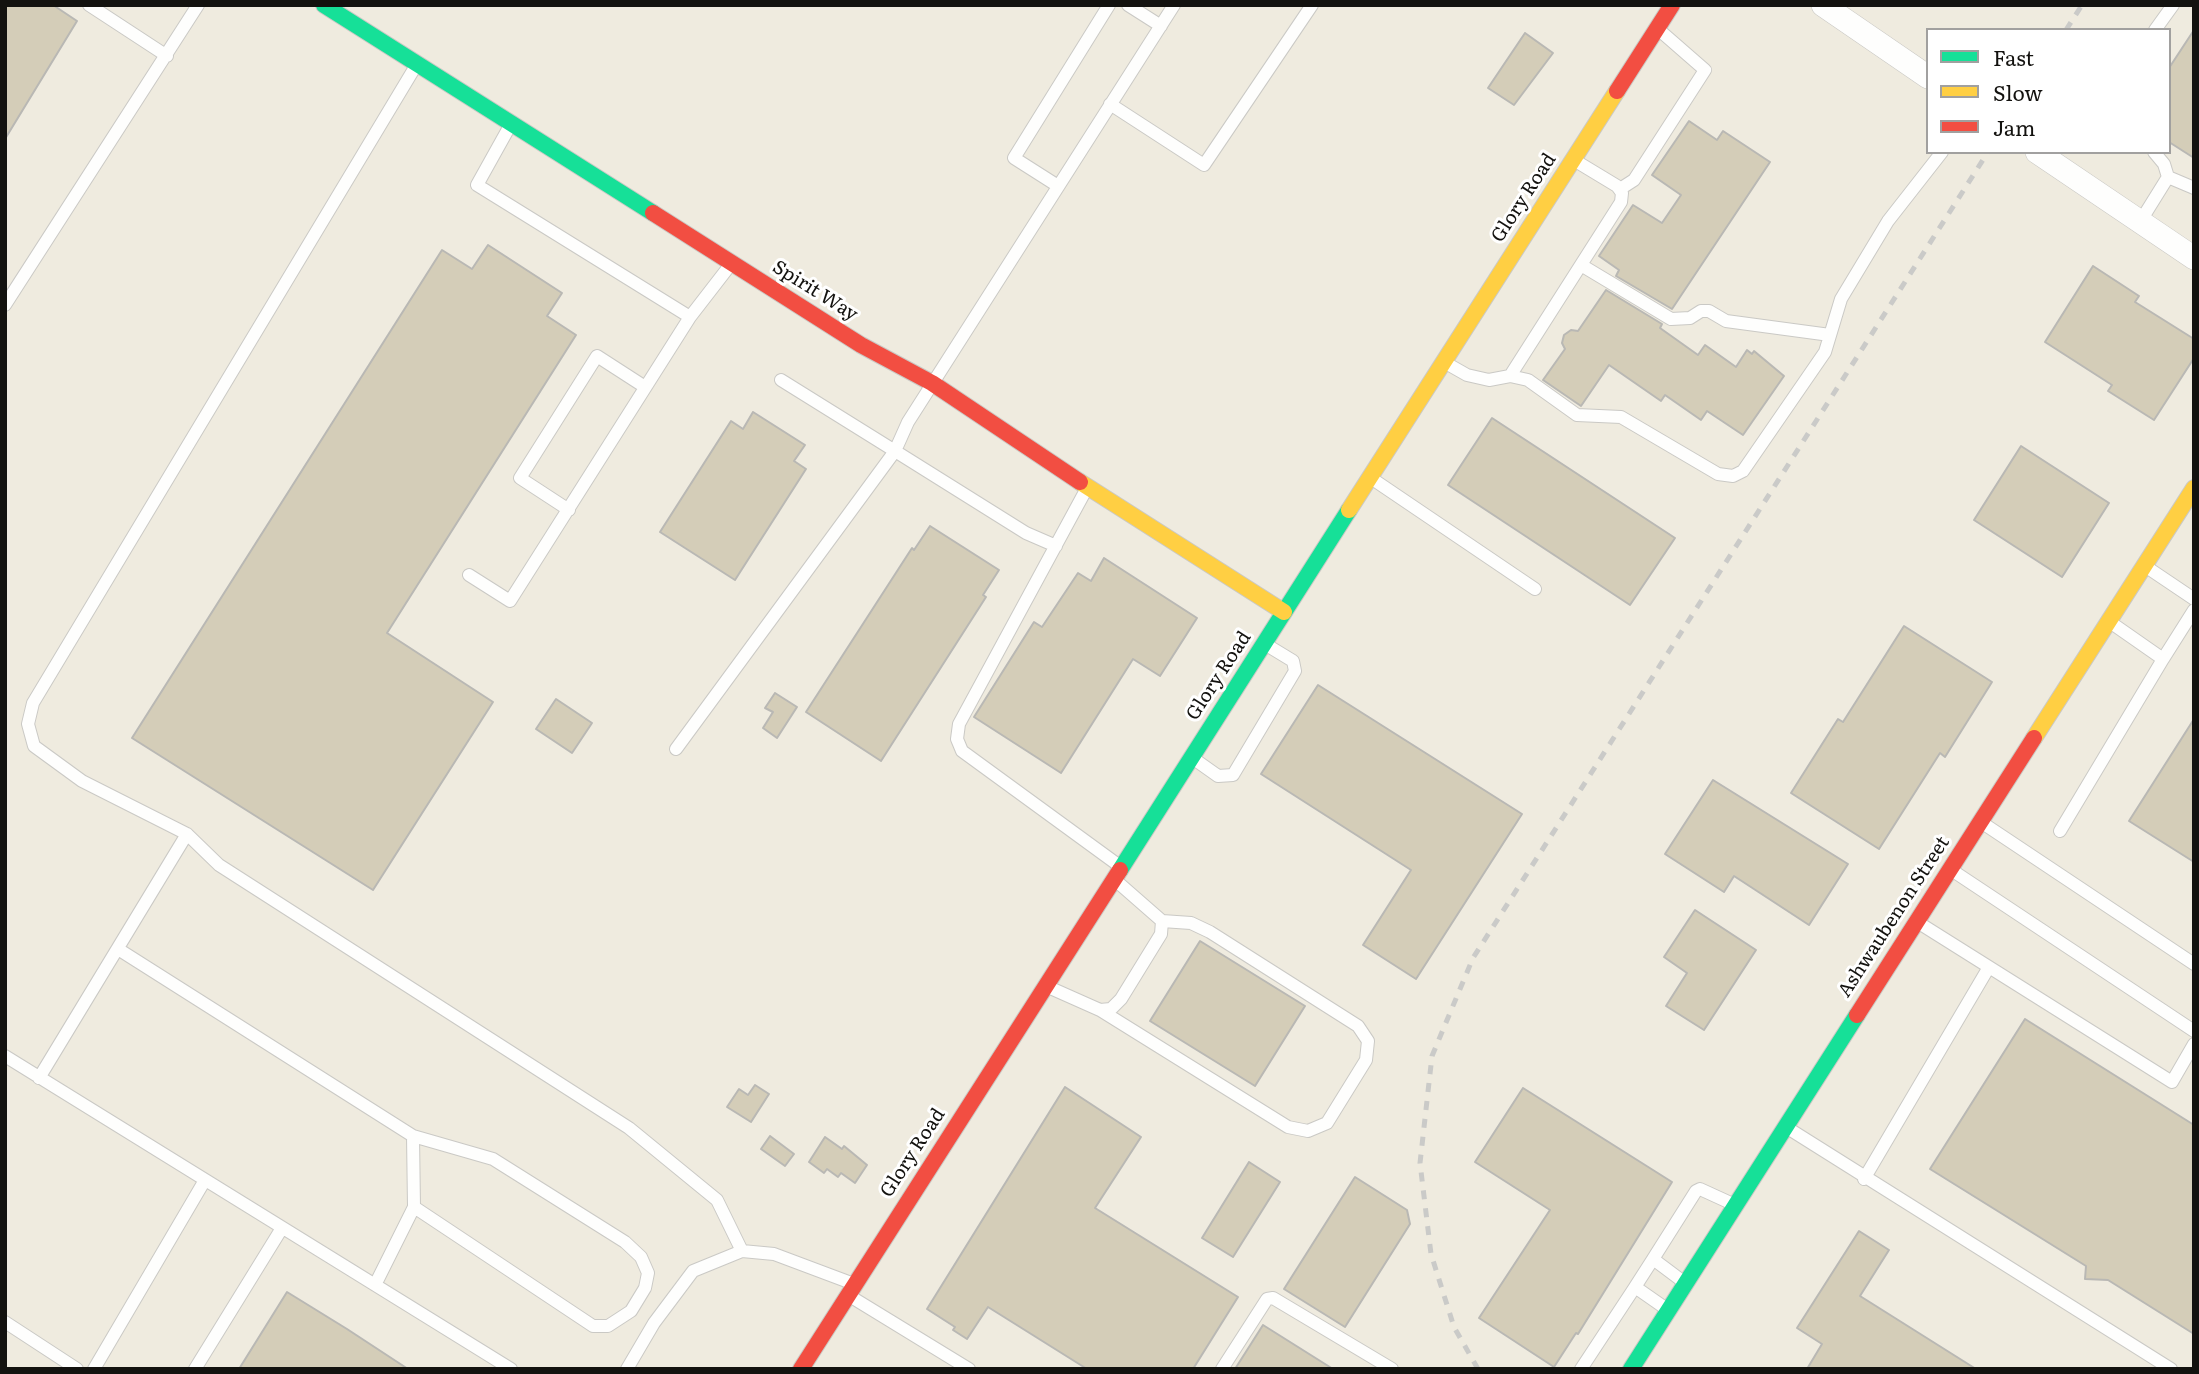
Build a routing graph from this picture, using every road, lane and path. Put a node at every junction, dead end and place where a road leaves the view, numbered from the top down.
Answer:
1 (89, 5) edge
2 (324, 5) edge
3 (1109, 5) edge
4 (1128, 5) edge
5 (1174, 5) edge
6 (1312, 5) edge
7 (1672, 5) edge
8 (1823, 5) edge
9 (2173, 5) edge
10 (193, 7) edge
11 (1161, 26) junction
12 (2156, 28) edge
13 (1657, 29) junction
14 (167, 56) junction
15 (417, 64) junction
16 (1926, 76) edge
17 (1110, 104) junction
18 (511, 123) junction
19 (1940, 154) edge
20 (2040, 154) edge
21 (2156, 154) edge
22 (1574, 160) junction
23 (2168, 177) junction
24 (1058, 186) junction
25 (2194, 188) edge
26 (1620, 189) junction
27 (2140, 222) junction
28 (2194, 258) edge
29 (731, 263) junction
30 (1581, 265) junction
31 (5, 305) edge
32 (690, 317) junction
33 (1830, 335) junction
34 (1444, 362) junction
35 (1510, 376) junction
36 (781, 380) dead end
37 (932, 383) junction
38 (645, 387) junction
39 (895, 451) junction
40 (1370, 478) junction
41 (1088, 487) junction
42 (2194, 488) edge
43 (569, 510) junction
44 (1056, 546) junction
45 (2144, 566) junction
46 (469, 575) dead end
47 (1535, 589) dead end
48 (2194, 599) edge
49 (2194, 610) edge
50 (1284, 612) junction
51 (2108, 621) junction
52 (1264, 643) junction
53 (2163, 659) junction
54 (676, 749) dead end
55 (1192, 757) junction
56 (1980, 821) junction
57 (2060, 831) dead end
58 (187, 834) junction
59 (1950, 869) junction
60 (1117, 873) junction
61 (1161, 921) junction
62 (1916, 922) junction
63 (118, 949) junction
64 (2194, 964) edge
65 (1989, 967) junction
66 (1045, 986) junction
67 (1100, 1010) junction
68 (2194, 1031) edge
69 (2194, 1044) edge
70 (5, 1056) edge
71 (39, 1078) junction
72 (1786, 1127) junction
73 (413, 1136) junction
74 (1864, 1178) junction
75 (205, 1180) junction
76 (1735, 1205) junction
77 (414, 1207) junction
78 (282, 1228) junction
79 (741, 1251) junction
80 (1653, 1259) junction
81 (1685, 1283) junction
82 (375, 1285) junction
83 (1635, 1287) junction
84 (851, 1290) junction
85 (1668, 1310) junction
86 (5, 1322) edge
87 (78, 1369) edge
88 (94, 1369) edge
89 (195, 1369) edge
90 (510, 1369) edge
91 (627, 1369) edge
92 (801, 1369) edge
93 (970, 1369) edge
94 (1222, 1369) edge
95 (1392, 1369) edge
96 (1581, 1369) edge
97 (1630, 1369) edge
98 (2171, 1369) edge

1 - 14 lane
2 - 15 street, Spirit Way
3 - 24 lane
4 - 11 lane
5 - 11 lane
6 - 17 lane
7 - 13 street, Glory Road
8 - 16 street
9 - 12 lane
10 - 14 lane
11 - 17 lane
13 - 22 street, Glory Road
13 - 26 lane
14 - 31 lane
15 - 18 street, Spirit Way
15 - 58 lane
17 - 24 lane
18 - 29 street, Spirit Way
18 - 32 lane
19 - 33 lane
20 - 27 street
21 - 23 lane
22 - 26 lane
22 - 34 street, Glory Road
23 - 25 lane
23 - 27 lane
24 - 37 lane
26 - 30 lane
27 - 28 street
29 - 32 lane
29 - 37 street, Spirit Way
30 - 33 lane
30 - 35 lane
32 - 38 lane
33 - 35 lane
34 - 35 lane
34 - 40 street, Glory Road
36 - 39 lane
37 - 39 lane
37 - 41 street, Spirit Way
38 - 43 lane
38 - 43 lane
39 - 44 lane
39 - 54 lane
40 - 47 lane
40 - 50 street, Glory Road
41 - 44 lane
41 - 50 street, Spirit Way
42 - 45 street, Ashwaubenon Street
43 - 46 lane
44 - 60 lane
45 - 48 lane
45 - 51 street, Ashwaubenon Street
49 - 53 lane
50 - 52 street, Glory Road
51 - 53 lane
51 - 56 street, Ashwaubenon Street
52 - 55 street, Glory Road
52 - 55 lane
53 - 57 lane
55 - 60 street, Glory Road
56 - 59 street, Ashwaubenon Street
56 - 64 lane
58 - 63 lane
58 - 79 lane
59 - 62 street, Ashwaubenon Street
59 - 68 lane
60 - 61 lane
60 - 66 street, Glory Road
61 - 67 lane
61 - 67 lane
62 - 65 lane
62 - 72 street, Ashwaubenon Street
63 - 71 lane
63 - 73 lane
65 - 69 lane
65 - 74 lane
66 - 67 lane
66 - 84 street, Glory Road
70 - 71 lane
71 - 75 lane
72 - 74 lane
72 - 76 street, Ashwaubenon Street
73 - 77 lane
73 - 77 lane
74 - 98 lane
75 - 78 lane
75 - 88 lane
76 - 80 lane
76 - 81 street, Ashwaubenon Street
77 - 82 lane
78 - 82 lane
78 - 89 lane
79 - 84 lane
79 - 91 lane
80 - 81 lane
80 - 83 lane
81 - 85 street, Ashwaubenon Street
82 - 90 lane
83 - 85 lane
83 - 96 lane
84 - 92 street, Glory Road
84 - 93 lane
85 - 97 street, Ashwaubenon Street
86 - 87 lane
94 - 95 lane

